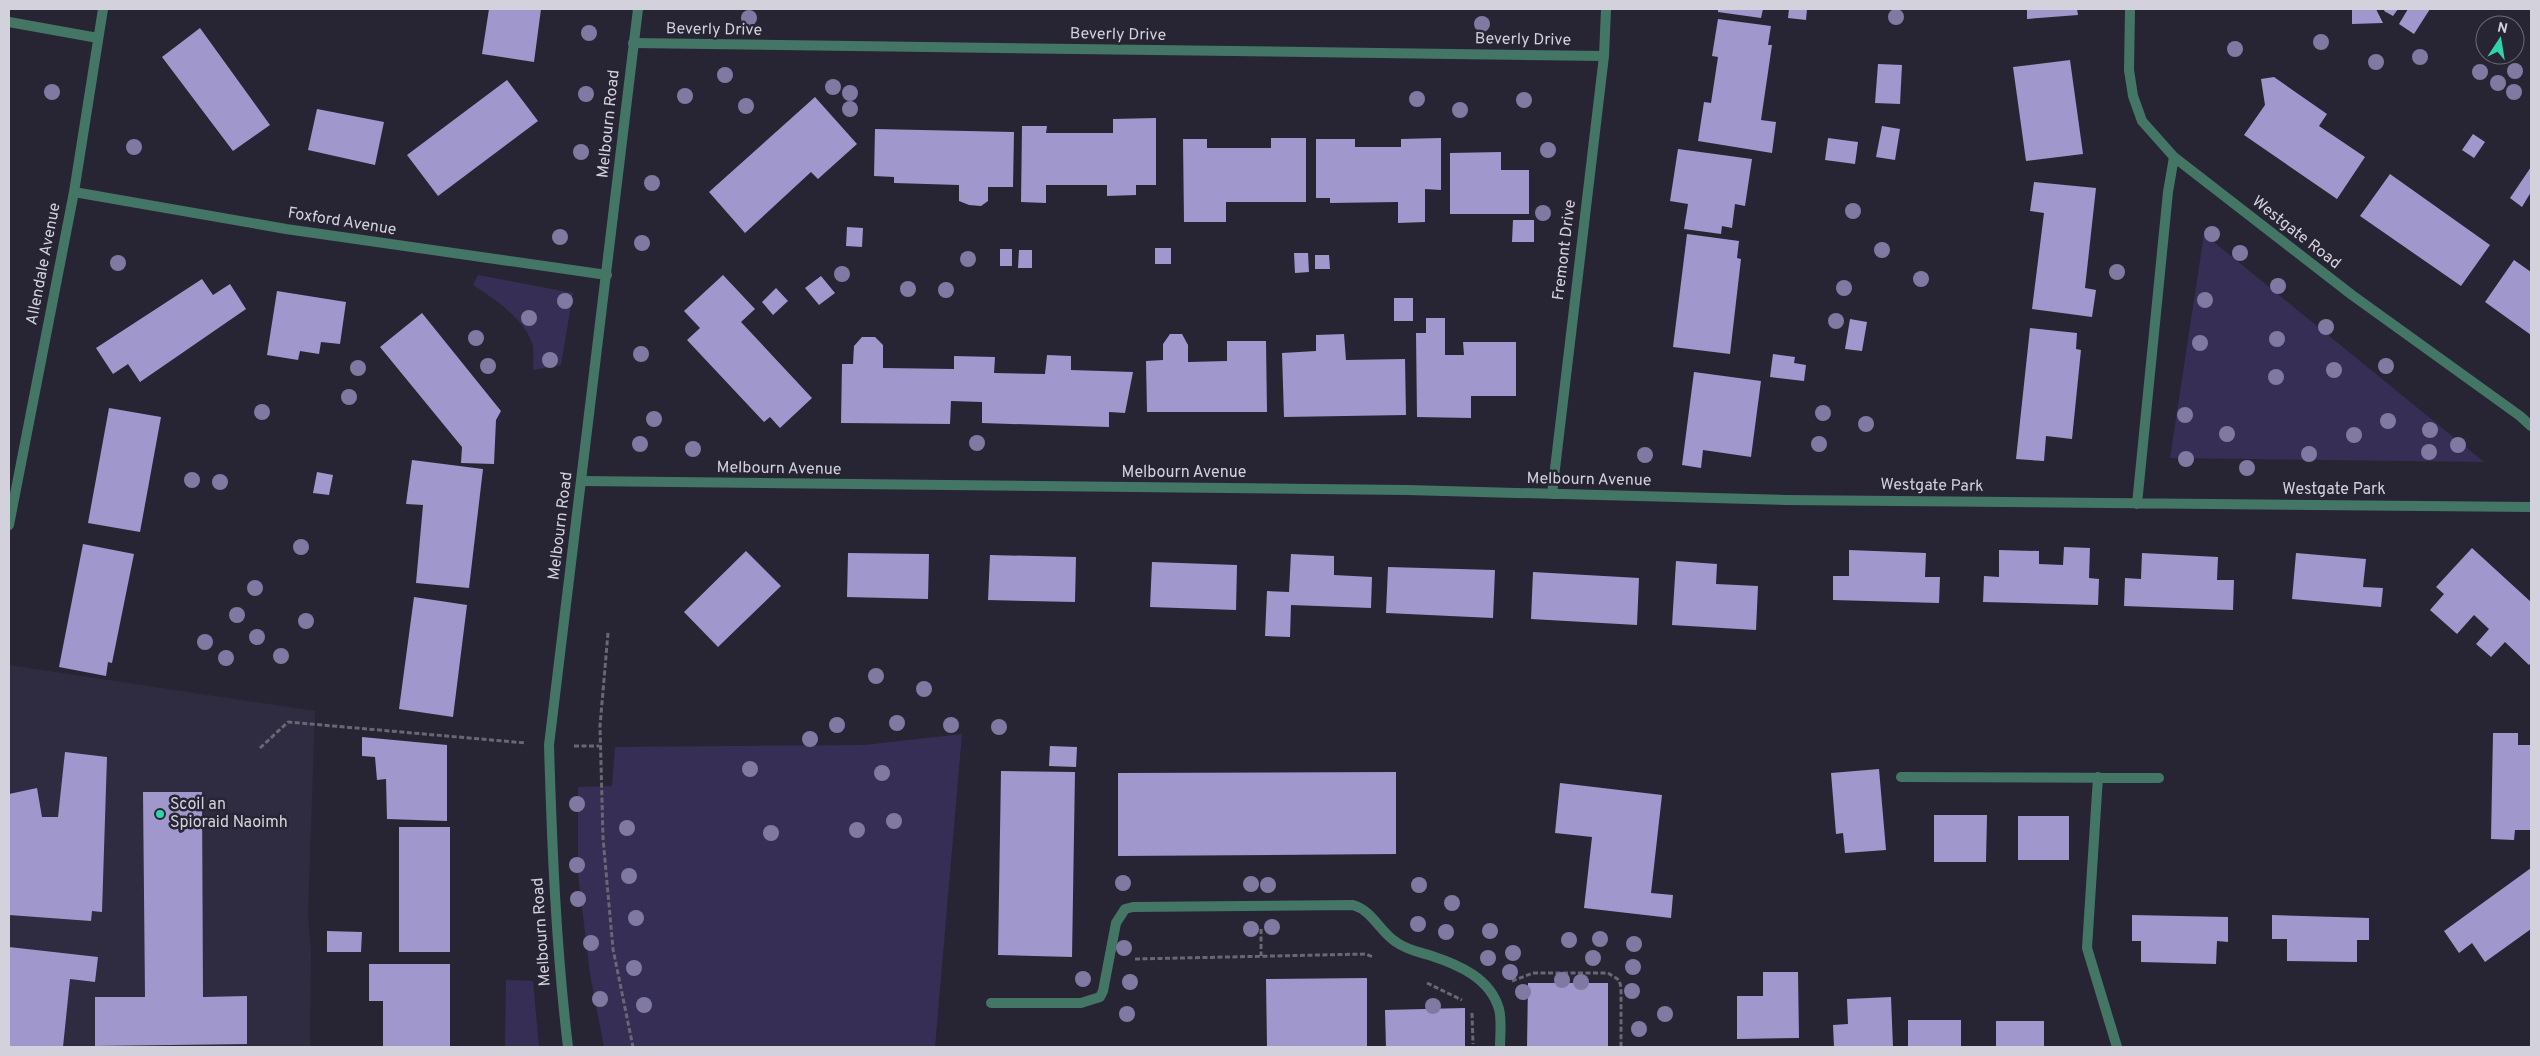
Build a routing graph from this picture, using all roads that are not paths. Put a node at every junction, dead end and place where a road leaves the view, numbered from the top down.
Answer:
1 (104, 9) edge
2 (638, 9) edge
3 (1606, 9) edge
4 (2130, 9) edge
5 (9, 22) edge
6 (98, 38) junction
7 (633, 43) junction
8 (1604, 56) junction
9 (2174, 157) junction
10 (74, 192) junction
11 (606, 275) junction
12 (2531, 426) edge
13 (582, 481) junction
14 (1552, 494) junction
15 (1786, 500) joint
16 (2137, 504) junction
17 (2531, 507) edge
18 (9, 525) edge
19 (1901, 776) dead end
20 (2098, 778) junction
21 (2159, 778) dead end
22 (991, 1002) dead end
23 (568, 1047) edge
24 (1500, 1047) edge
25 (2117, 1047) edge

1 - 6 street, Allendale Avenue
2 - 7 street, Melbourn Road
3 - 8 street, Fremont Drive
4 - 9 street, Westgate Road
5 - 6 street
6 - 10 street, Allendale Avenue
7 - 8 street, Beverly Drive
7 - 11 street, Melbourn Road
8 - 14 street, Fremont Drive
9 - 12 street, Westgate Road
9 - 16 street
10 - 11 street, Foxford Avenue
10 - 18 street, Allendale Avenue
11 - 13 street, Melbourn Road
13 - 14 street, Melbourn Avenue
13 - 23 street, Melbourn Road
14 - 15 street, Melbourn Avenue
15 - 16 street, Westgate Park
16 - 17 street, Westgate Park
19 - 20 street
20 - 21 street
20 - 25 street
22 - 24 street

